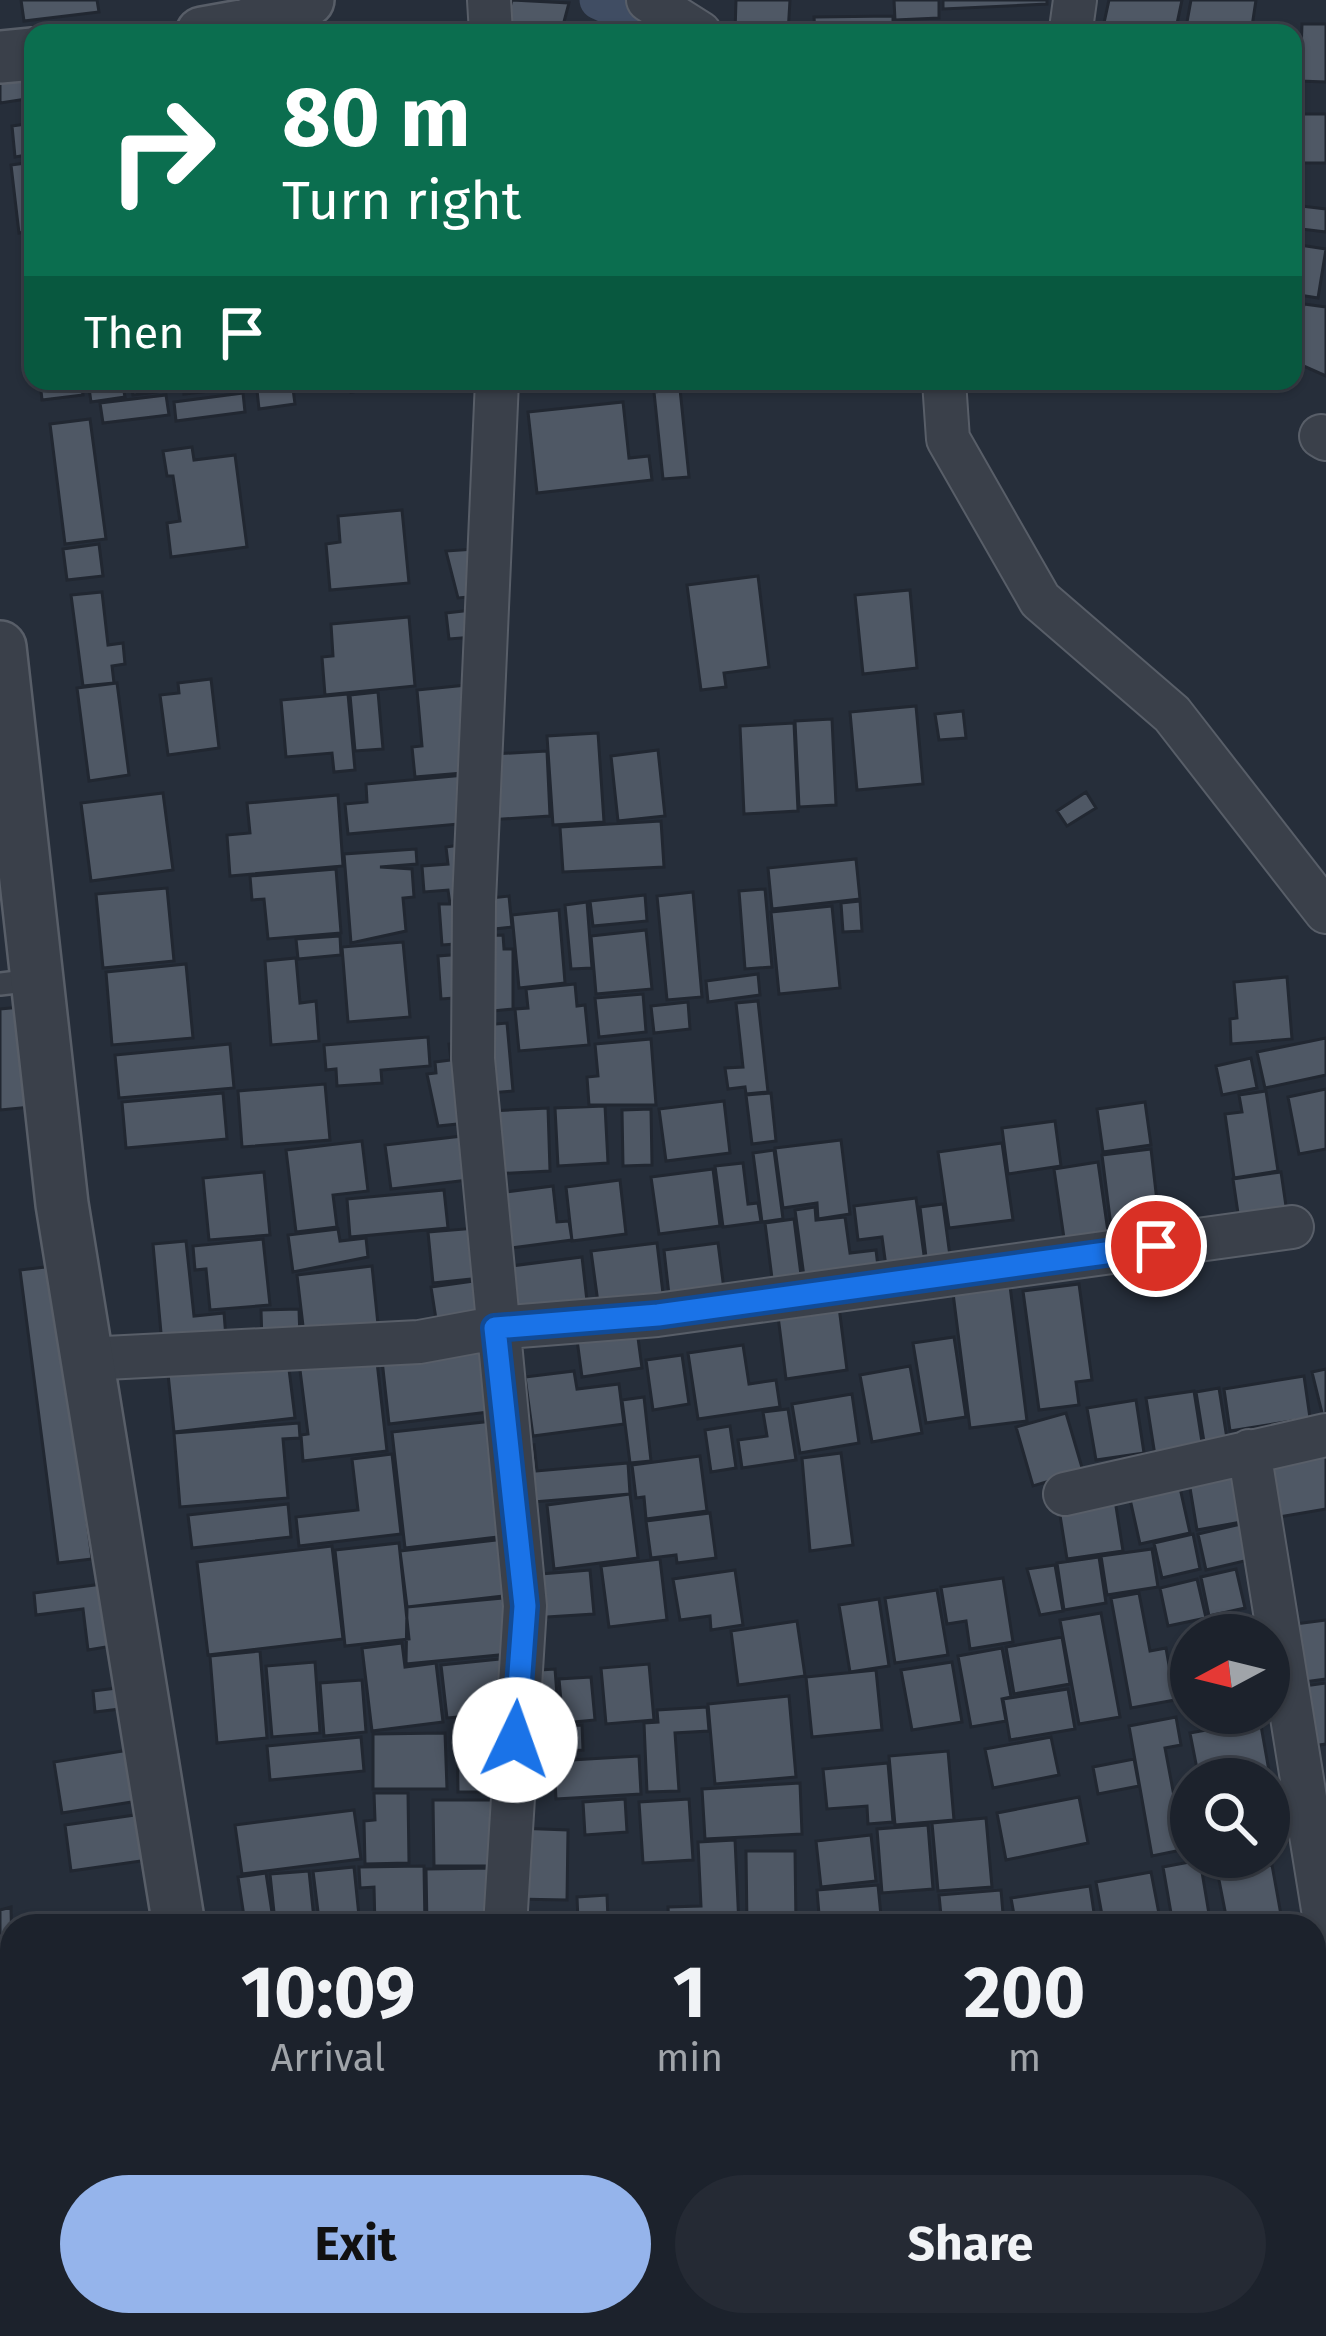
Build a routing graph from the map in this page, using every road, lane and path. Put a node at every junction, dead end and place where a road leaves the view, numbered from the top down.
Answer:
1 (308, 0) edge
2 (648, 0) edge
3 (252, 24) edge
4 (686, 24) edge
5 (497, 390) edge
6 (945, 390) edge
7 (0, 647) edge
8 (1326, 912) edge
9 (17, 982) edge
10 (1292, 1227) dead end
11 (495, 1328) junction
12 (86, 1359) junction
13 (1326, 1435) edge
14 (1249, 1451) junction
15 (1065, 1494) dead end
16 (177, 1914) edge
17 (506, 1914) edge
18 (1318, 1914) edge

1 - 3 street
2 - 4 street
5 - 11 street
6 - 8 street
7 - 9 street
9 - 12 street
10 - 11 street
11 - 12 street
11 - 17 street
12 - 16 street
13 - 14 street
14 - 15 street
14 - 18 street

